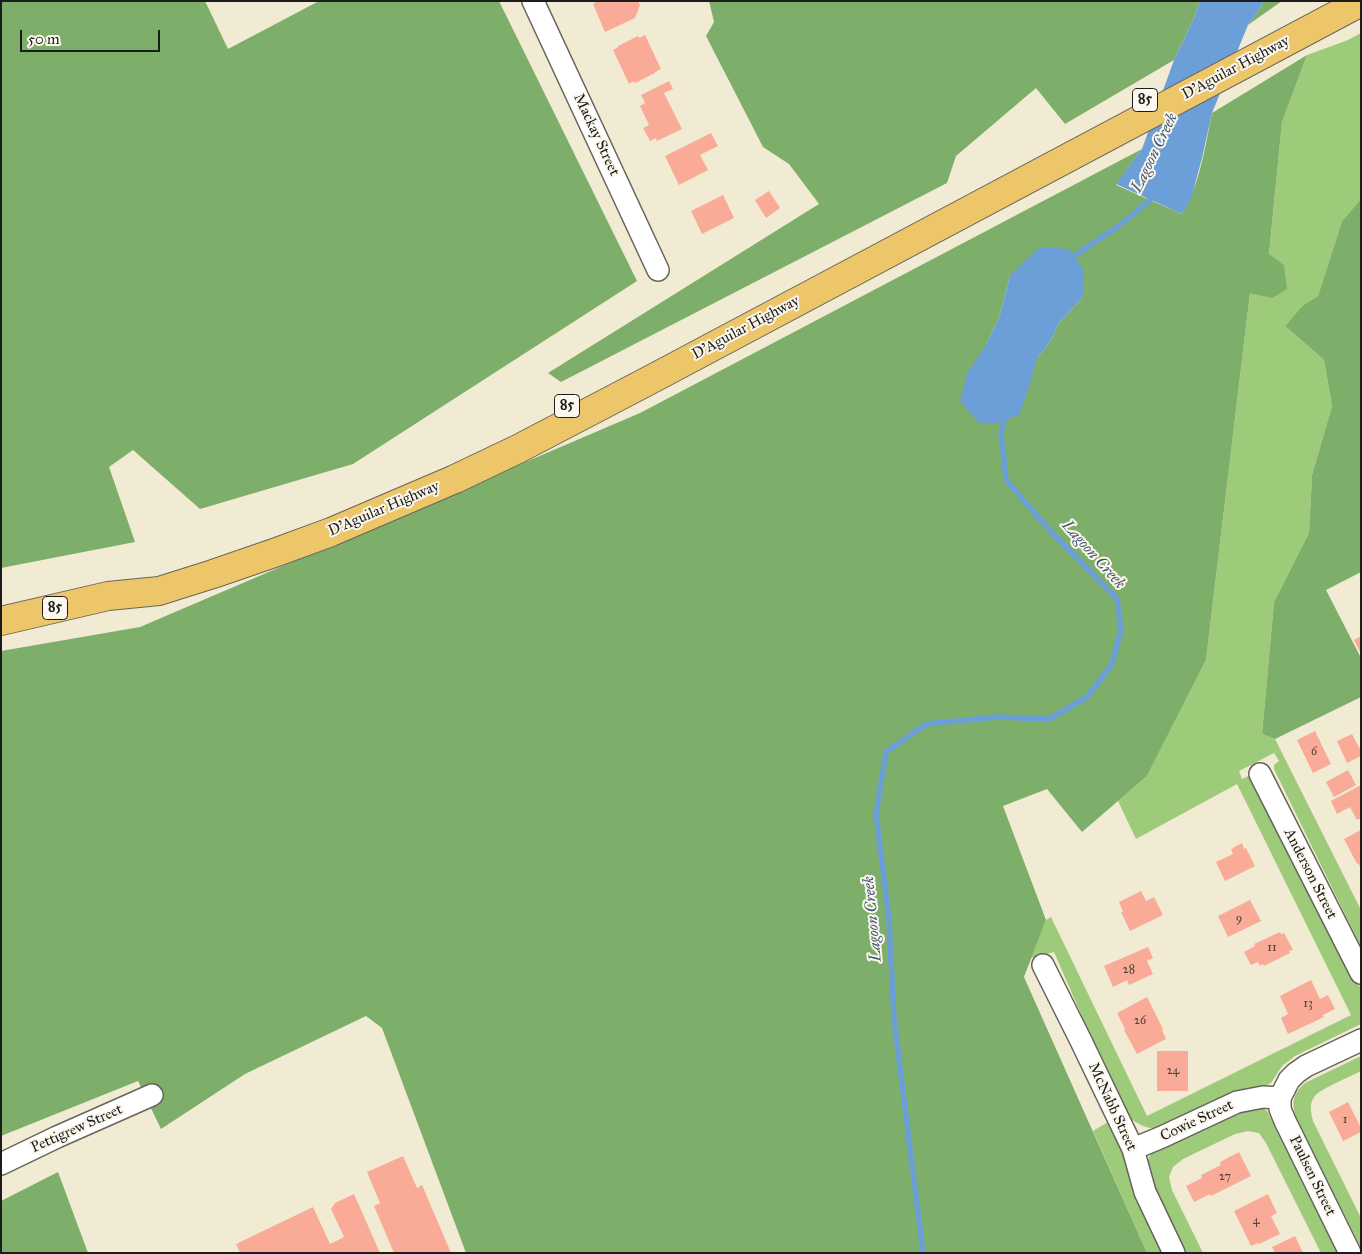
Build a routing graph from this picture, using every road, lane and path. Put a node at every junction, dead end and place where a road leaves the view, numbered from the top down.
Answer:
1 (533, 1) edge
2 (1350, 4) edge
3 (658, 270) dead end
4 (1, 621) edge
5 (1260, 774) dead end
6 (1043, 965) dead end
7 (1361, 973) edge
8 (1361, 1040) edge
9 (152, 1095) dead end
10 (1280, 1098) junction
11 (1133, 1150) junction
12 (1, 1164) edge
13 (1174, 1253) edge
14 (1350, 1253) edge

1 - 3 street, Mackay Street
2 - 4 highway, D'Aguilar Highway / 85
5 - 7 street, Anderson Street
6 - 11 street, McNabb Street
8 - 10 street
9 - 12 street, Pettigrew Street
10 - 11 street, Cowie Street
10 - 14 street, Paulsen Street
11 - 13 street, McNabb Street

